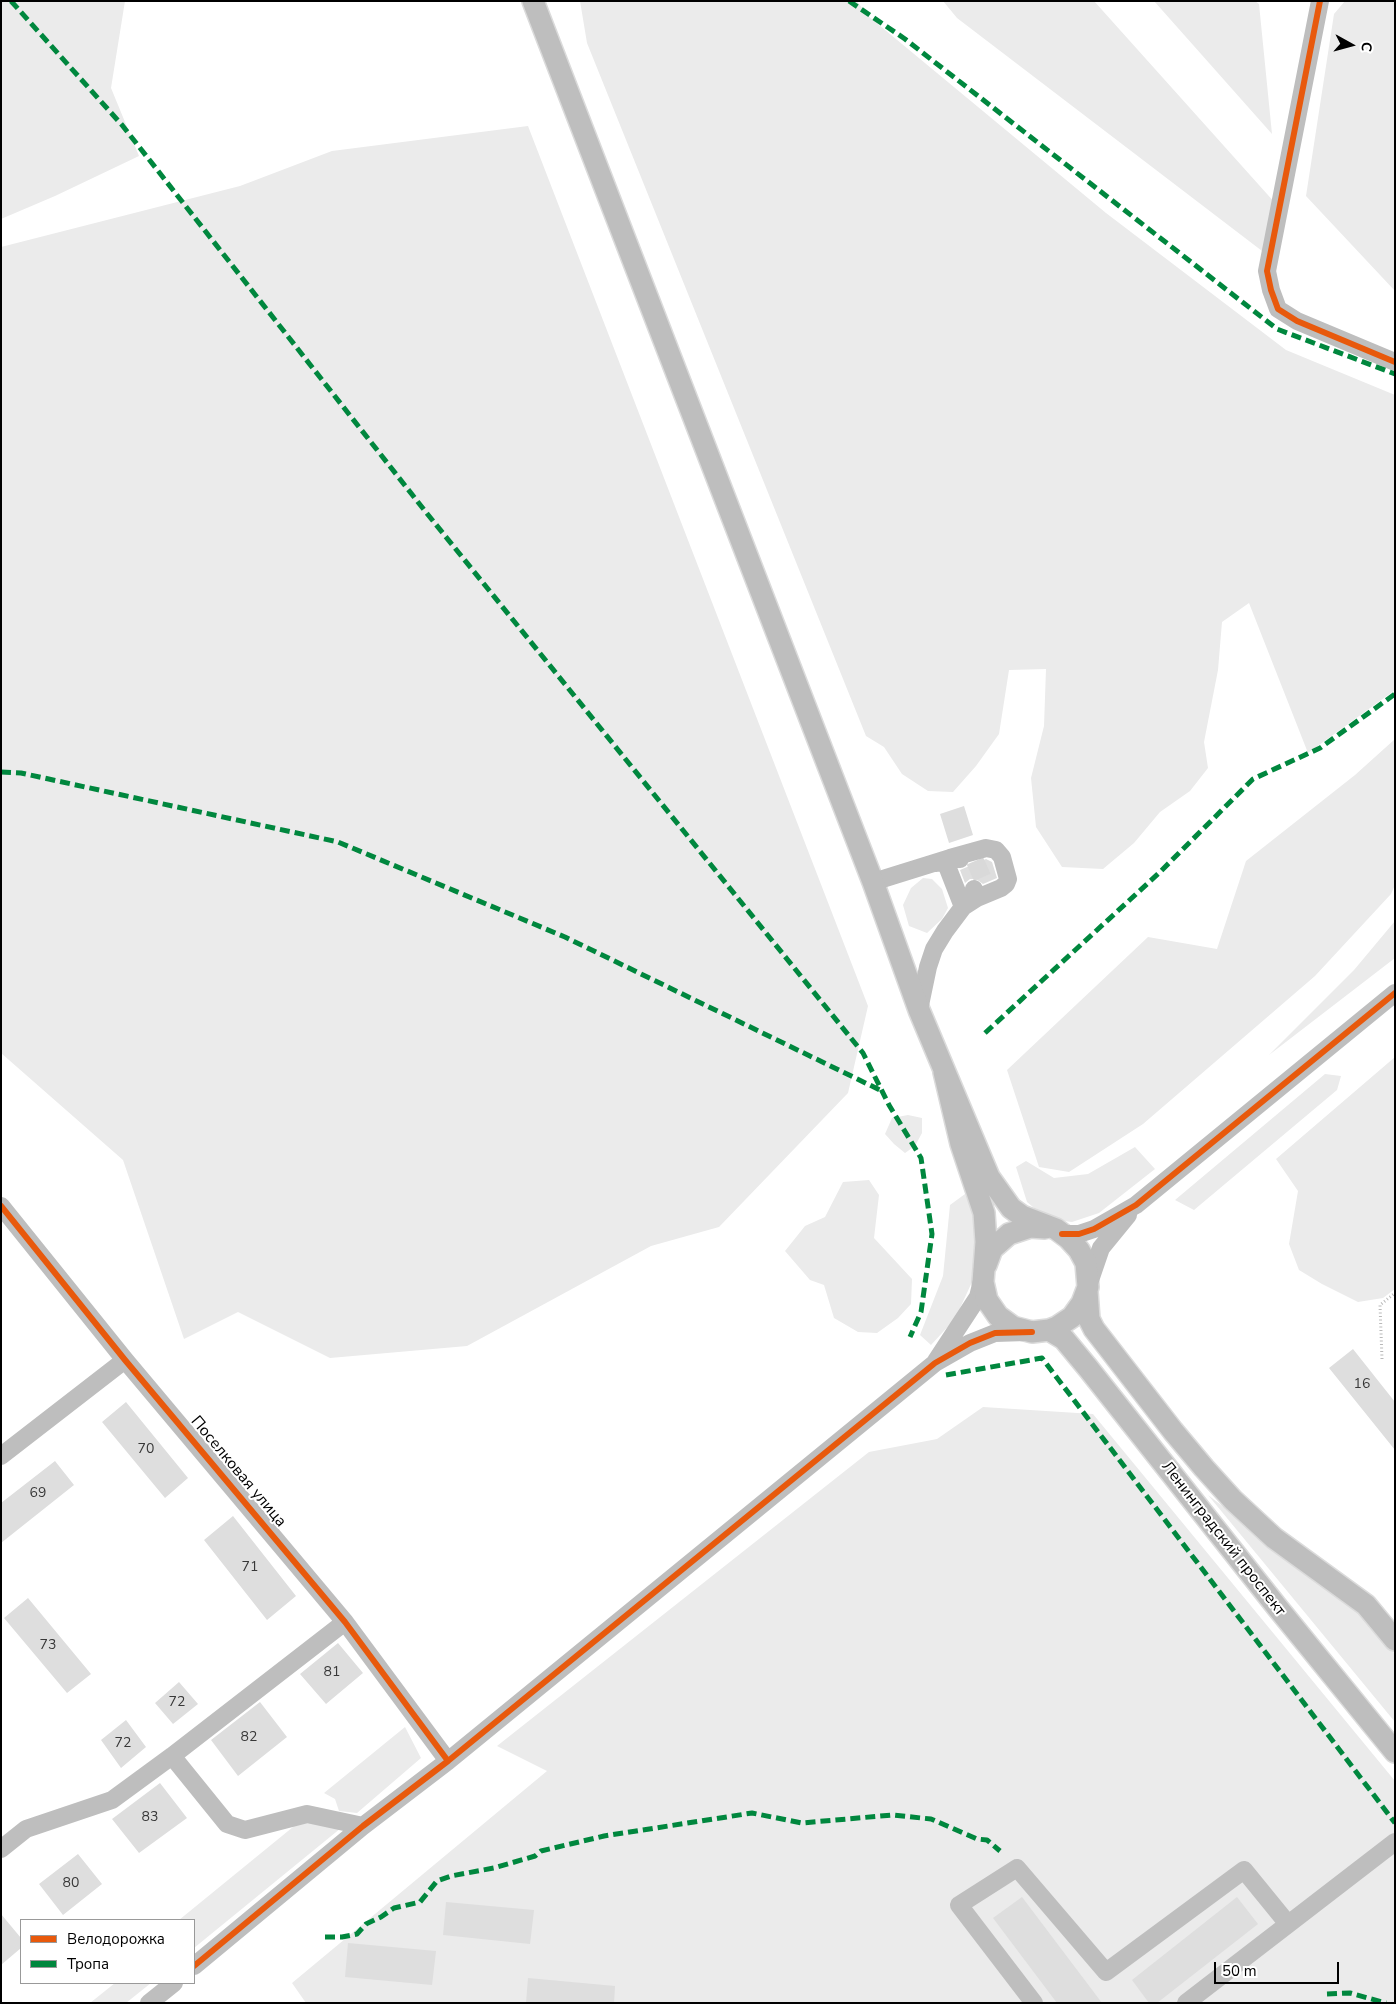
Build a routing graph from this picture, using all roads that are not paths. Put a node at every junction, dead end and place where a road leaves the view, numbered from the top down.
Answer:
1 (533, 1) edge
2 (1320, 1) edge
3 (1395, 362) edge
4 (963, 859) junction
5 (873, 882) junction
6 (982, 893) junction
7 (1395, 993) edge
8 (919, 1010) junction
9 (944, 1072) junction
10 (1136, 1205) junction
11 (1, 1206) edge
12 (1062, 1234) junction
13 (984, 1272) junction
14 (1088, 1287) junction
15 (1040, 1331) junction
16 (125, 1360) junction
17 (935, 1363) junction
18 (1, 1456) edge
19 (345, 1622) junction
20 (1395, 1640) edge
21 (1395, 1752) edge
22 (172, 1756) junction
23 (448, 1761) junction
24 (363, 1826) junction
25 (1395, 1842) edge
26 (1, 1849) edge
27 (1288, 1924) junction
28 (195, 1965) edge
29 (173, 1984) edge
30 (149, 2003) edge
31 (1034, 2003) edge
32 (1186, 2003) edge

1 - 5 main road
2 - 3 street
4 - 5 street
4 - 6 street
4 - 6 street
5 - 8 main road
6 - 8 street
7 - 10 street
8 - 9 main road
9 - 12 main road
9 - 13 main road
10 - 12 street
10 - 14 street
11 - 16 street, Поселковая улица
12 - 13 main road
12 - 14 main road
13 - 15 main road
13 - 17 street
14 - 15 main road
14 - 20 main road, Ленинградский проспект
15 - 17 street
15 - 21 main road, Ленинградский проспект
16 - 18 street
16 - 19 street, Поселковая улица
17 - 23 street
19 - 22 street
19 - 23 street, Поселковая улица
22 - 24 street
22 - 26 street
23 - 24 street
24 - 28 street
25 - 27 street
27 - 31 street
27 - 32 street
29 - 30 street

